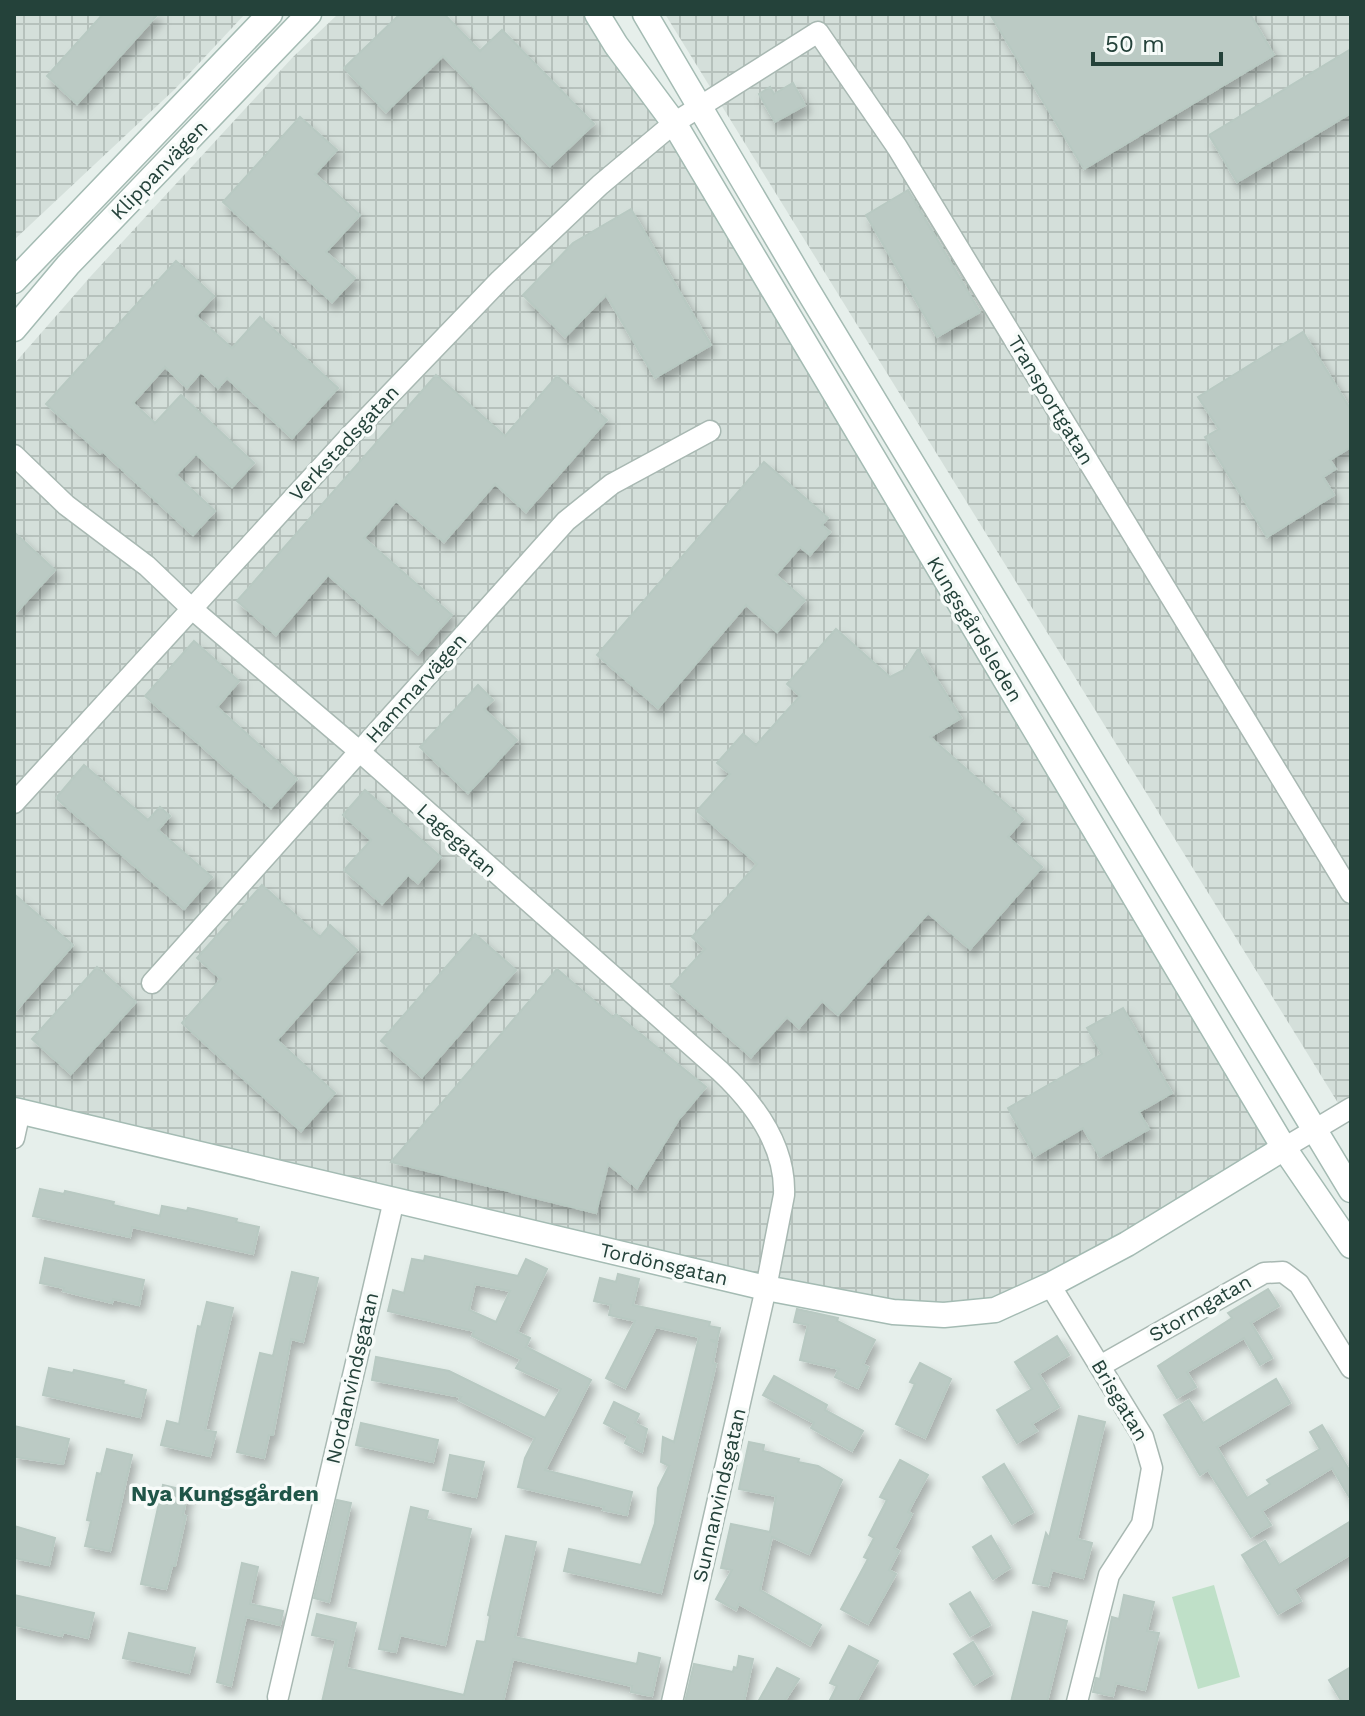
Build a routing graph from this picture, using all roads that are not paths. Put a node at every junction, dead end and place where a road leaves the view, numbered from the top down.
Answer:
1 (270, 14) edge
2 (309, 14) edge
3 (597, 14) edge
4 (645, 14) edge
5 (699, 109) junction
6 (674, 123) junction
7 (14, 281) edge
8 (14, 329) edge
9 (710, 431) dead end
10 (14, 455) edge
11 (191, 608) junction
12 (359, 751) junction
13 (14, 803) edge
14 (1351, 893) edge
15 (152, 983) dead end
16 (1351, 1108) edge
17 (17, 1111) edge
18 (1313, 1131) junction
19 (14, 1138) edge
20 (1284, 1148) junction
21 (1351, 1190) edge
22 (394, 1200) junction
23 (1351, 1246) edge
24 (1050, 1285) junction
25 (766, 1288) junction
26 (1100, 1366) junction
27 (1351, 1368) edge
28 (278, 1697) dead end
29 (672, 1702) edge
30 (1077, 1702) edge

1 - 7 main road, Klippanvägen
2 - 8 main road, Klippanvägen
3 - 6 main road, Kungsgårdsleden
4 - 5 main road, Kungsgårdsleden
5 - 6 street, Verkstadsgatan
5 - 14 street, Transportgatan
5 - 18 main road, Kungsgårdsleden
6 - 11 street, Verkstadsgatan
6 - 20 main road, Kungsgårdsleden
9 - 12 street, Hammarvägen
10 - 11 street, Lagegatan
11 - 12 street, Lagegatan
11 - 13 street, Verkstadsgatan
12 - 15 street, Hammarvägen
12 - 25 street, Lagegatan
16 - 18 street
17 - 19 street
17 - 22 main road, Tordönsgatan
18 - 20 street
18 - 21 main road, Kungsgårdsleden
20 - 23 main road, Kungsgårdsleden
20 - 24 main road, Tordönsgatan
22 - 25 main road, Tordönsgatan
22 - 28 street, Nordanvindsgatan
24 - 25 main road, Tordönsgatan
24 - 26 street, Brisgatan
25 - 29 street, Sunnanvindsgatan
26 - 27 street, Stormgatan
26 - 30 street, Brisgatan

